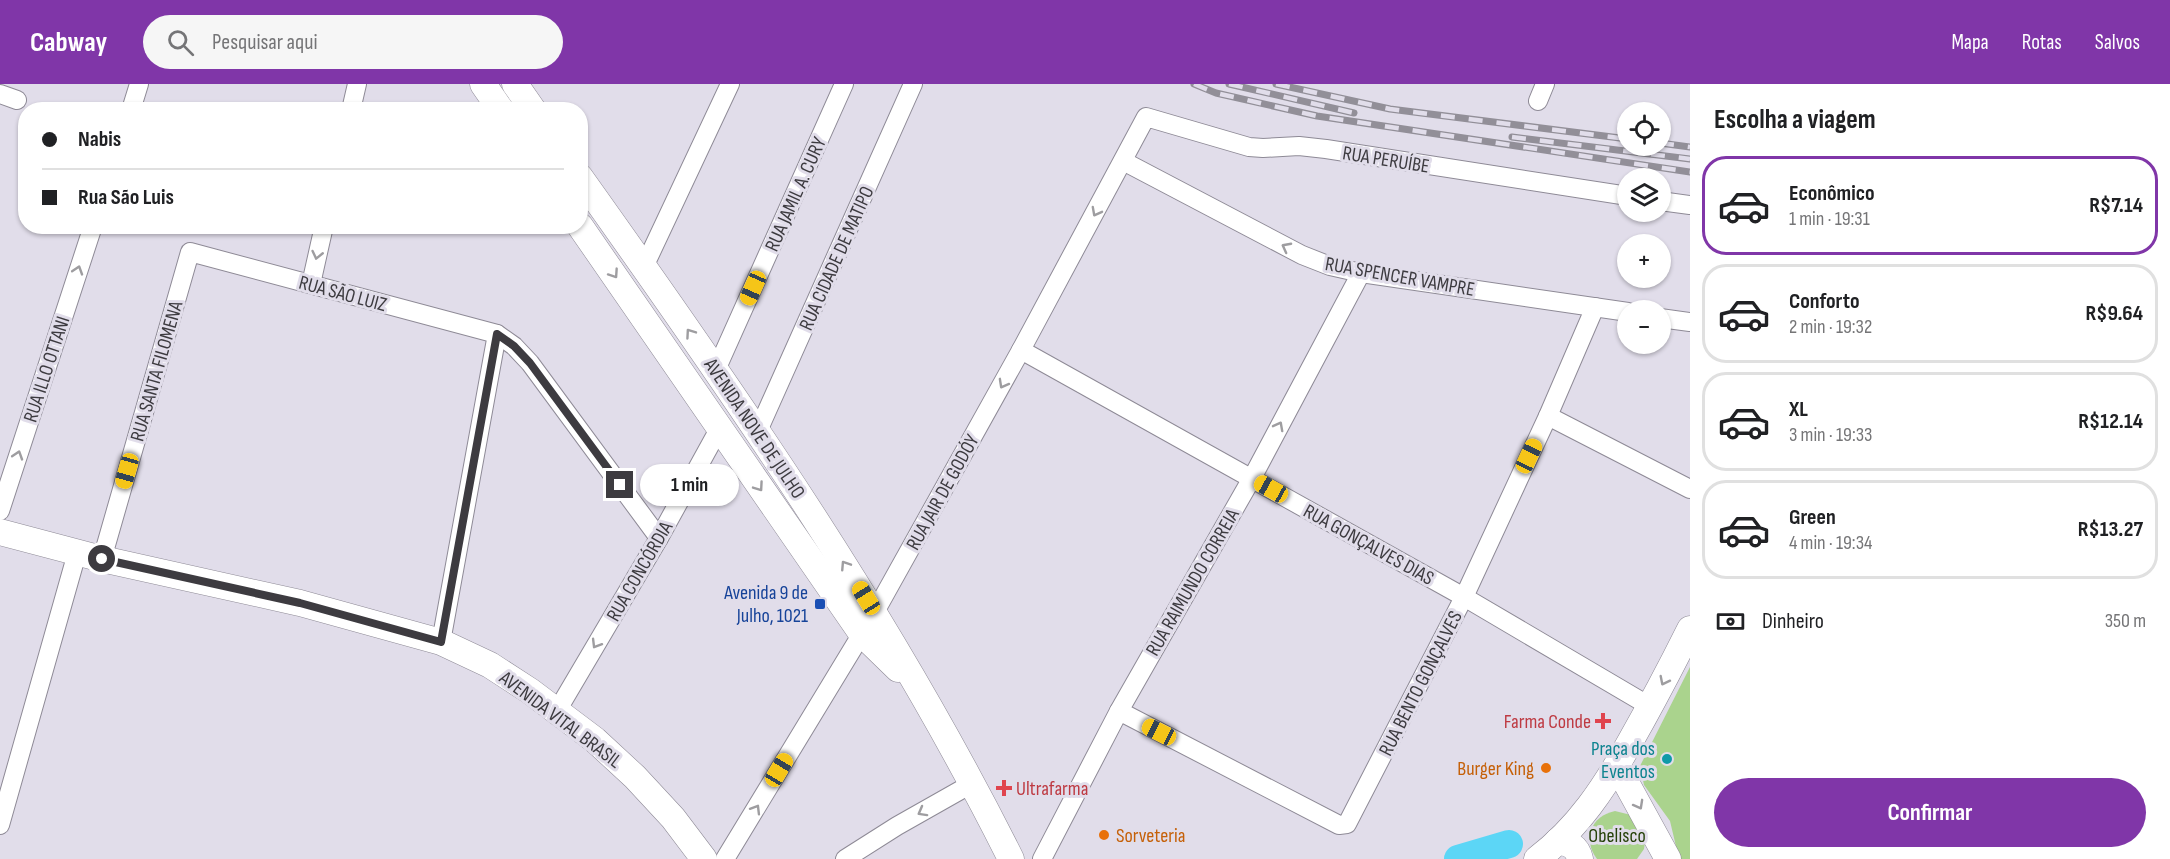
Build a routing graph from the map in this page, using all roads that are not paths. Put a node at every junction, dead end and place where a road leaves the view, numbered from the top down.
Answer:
1 (139, 84) edge
2 (357, 84) edge
3 (483, 84) edge
4 (730, 84) edge
5 (844, 84) edge
6 (913, 84) edge
7 (1545, 84) edge
8 (522, 92) edge
9 (1538, 101) dead end
10 (133, 102) edge
11 (353, 102) edge
12 (496, 102) edge
13 (510, 102) edge
14 (1146, 117) joint
15 (1124, 161) junction
16 (588, 188) edge
17 (1617, 194) edge
18 (1671, 202) edge
19 (1690, 205) edge
20 (90, 234) edge
21 (322, 234) edge
22 (585, 234) edge
23 (190, 252) joint
24 (644, 267) junction
25 (1361, 273) junction
26 (311, 284) junction
27 (1595, 307) junction
28 (1617, 310) edge
29 (1671, 319) edge
30 (1690, 322) edge
31 (497, 334) junction
32 (1021, 350) junction
33 (716, 370) junction
34 (1548, 416) junction
35 (719, 429) junction
36 (758, 431) junction
37 (1252, 478) junction
38 (1690, 489) edge
39 (0, 511) edge
40 (0, 532) edge
41 (659, 538) junction
42 (77, 553) junction
43 (102, 559) junction
44 (1464, 597) junction
45 (875, 612) junction
46 (1690, 629) edge
47 (862, 634) junction
48 (441, 642) junction
49 (917, 687) junction
50 (1651, 707) junction
51 (557, 711) junction
52 (1119, 711) junction
53 (1617, 766) junction
54 (973, 783) junction
55 (0, 825) edge
56 (1563, 836) junction
57 (1664, 852) edge
58 (704, 859) edge
59 (725, 859) edge
60 (845, 859) edge
61 (1011, 859) edge
62 (1042, 859) edge
63 (1537, 859) edge
64 (1580, 859) edge

1 - 10 street
2 - 11 street
3 - 12 street
4 - 24 street
5 - 33 street, RUA JAMIL A. CURY
6 - 36 street, RUA CIDADE DE MATIPO
7 - 9 street
8 - 13 street
14 - 15 street, RUA JAIR DE GODÓY
14 - 17 street, RUA PERUÍBE
25 -> 15 street, RUA SPENCER VAMPRE
15 -> 32 street, RUA JAIR DE GODÓY
16 - 24 street, AVENIDA NOVE DE JULHO
18 - 19 street
39 -> 20 street, RUA ILLO OTTANI
21 -> 26 street
22 -> 35 street, AVENIDA NOVE DE JULHO
23 - 26 street, RUA SÃO LUIZ
23 - 43 street, RUA SANTA FILOMENA
33 -> 24 street, AVENIDA NOVE DE JULHO
25 - 27 street, RUA SPENCER VAMPRE
37 -> 25 street, RUA RAIMUNDO CORREIA
26 - 31 street, RUA SÃO LUIZ
27 - 28 street, RUA SPENCER VAMPRE
27 - 34 street, RUA BENTO GONÇALVES
29 - 30 street
31 - 41 street
31 - 48 street
32 - 37 street, RUA GONÇALVES DIAS
32 -> 45 street, RUA JAIR DE GODÓY
33 - 36 street, AVENIDA NOVE DE JULHO
34 - 38 street
34 - 44 street, RUA BENTO GONÇALVES
35 - 41 street, RUA CONCÓRDIA
35 -> 47 street, AVENIDA NOVE DE JULHO
45 -> 36 street, AVENIDA NOVE DE JULHO
37 - 44 street, RUA GONÇALVES DIAS
37 - 52 street, RUA RAIMUNDO CORREIA
40 - 42 street, AVENIDA VITAL BRASIL
41 -> 51 street, RUA CONCÓRDIA
42 - 43 street, AVENIDA VITAL BRASIL
42 - 55 street
43 - 48 street, AVENIDA VITAL BRASIL
44 - 50 street, RUA GONÇALVES DIAS
44 - 52 street, RUA BENTO GONÇALVES
45 - 47 street, RUA JAIR DE GODÓY
45 - 49 street, AVENIDA NOVE DE JULHO
46 -> 50 street
47 - 49 street, AVENIDA NOVE DE JULHO
59 -> 47 street, RUA JAIR DE GODÓY
48 - 51 street, AVENIDA VITAL BRASIL
49 - 54 street, AVENIDA NOVE DE JULHO
50 - 53 street
51 - 58 street, AVENIDA VITAL BRASIL
52 - 62 street, RUA RAIMUNDO CORREIA
53 - 56 street
53 -> 57 street
54 -> 60 street
54 - 61 street, AVENIDA NOVE DE JULHO
56 - 63 street
56 - 64 street

